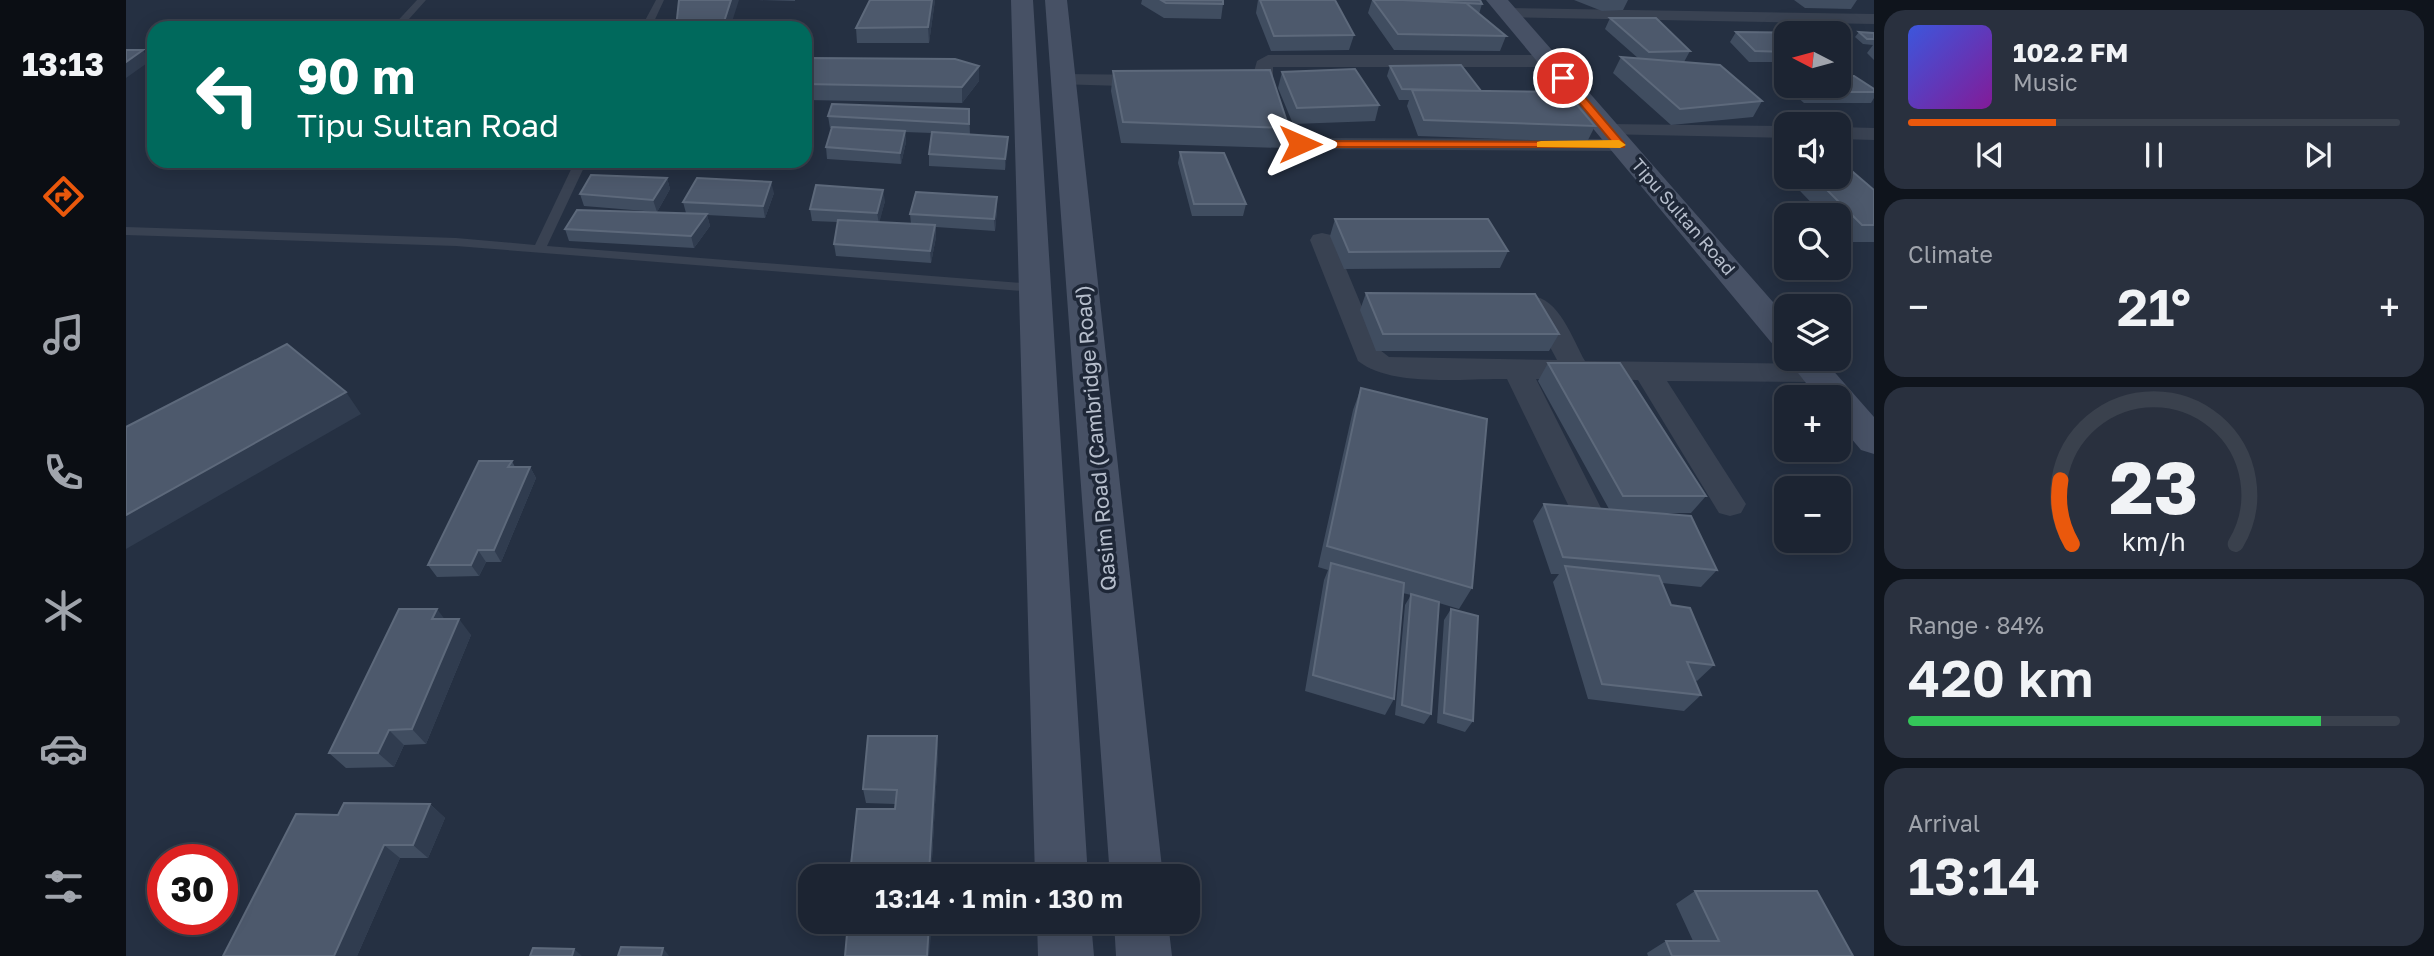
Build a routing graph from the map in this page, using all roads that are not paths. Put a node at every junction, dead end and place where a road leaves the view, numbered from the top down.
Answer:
1 (422, 0) edge
2 (660, 0) edge
3 (1022, 0) edge
4 (1056, 0) edge
5 (1502, 7) edge
6 (1874, 19) edge
7 (402, 21) edge
8 (650, 21) edge
9 (1548, 61) junction
10 (1063, 80) junction
11 (1181, 81) edge
12 (1207, 81) edge
13 (1774, 132) edge
14 (1851, 133) edge
15 (1874, 134) edge
16 (1614, 137) junction
17 (1300, 144) dead end
18 (579, 168) edge
19 (126, 232) edge
20 (1322, 240) dead end
21 (539, 249) junction
22 (1035, 288) junction
23 (1505, 296) edge
24 (1774, 324) edge
25 (1517, 369) junction
26 (1576, 370) junction
27 (1646, 371) junction
28 (1824, 382) edge
29 (1874, 441) edge
30 (1730, 504) dead end
31 (1585, 508) edge
32 (1061, 864) edge
33 (1136, 864) edge
34 (1065, 934) edge
35 (1142, 934) edge
36 (1066, 956) edge
37 (1144, 956) edge

1 - 7 lane
2 - 8 lane
3 - 22 main road
4 - 10 main road, Qasim Road (Cambridge Road)
5 - 6 street
5 - 9 main road, Tipu Sultan Road
9 - 12 street
9 - 16 main road, Tipu Sultan Road
10 - 11 street
10 - 33 main road, Qasim Road (Cambridge Road)
13 - 16 street
14 - 15 street
16 - 17 street
16 - 24 main road, Tipu Sultan Road
18 - 21 lane
19 - 21 lane
20 - 25 street
21 - 22 lane
22 - 32 main road
23 - 26 street
25 - 26 street
25 - 31 street
26 - 27 street
27 - 28 street
27 - 30 street
28 - 29 main road
34 - 36 main road
35 - 37 main road

